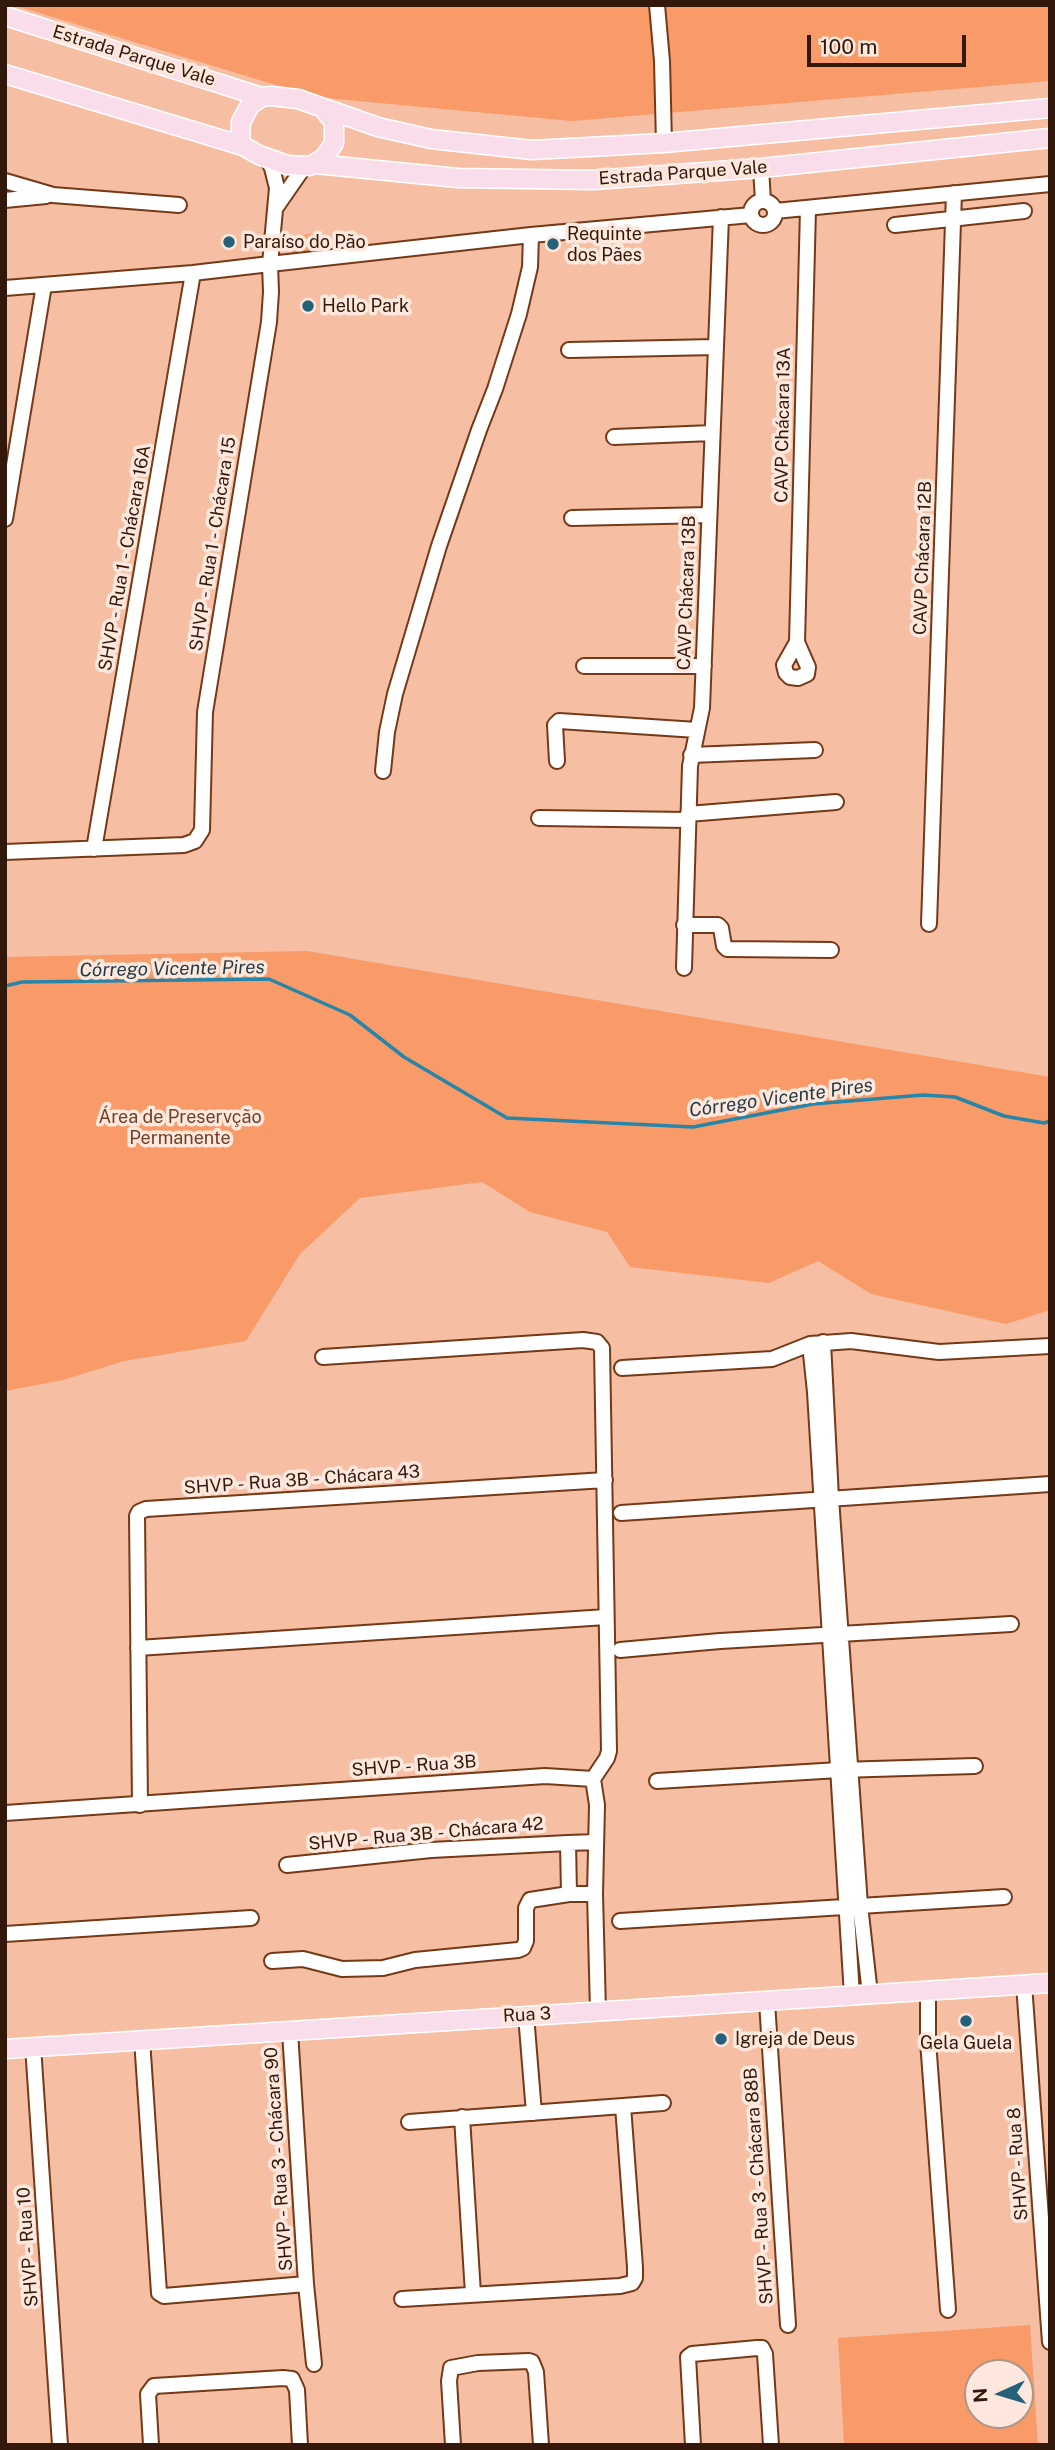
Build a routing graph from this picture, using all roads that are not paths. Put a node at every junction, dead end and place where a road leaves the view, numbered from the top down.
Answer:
1 (657, 5) edge
2 (5, 16) edge
3 (5, 74) edge
4 (262, 97) junction
5 (1050, 108) edge
6 (325, 110) junction
7 (1050, 138) edge
8 (664, 143) junction
9 (243, 146) junction
10 (267, 158) junction
11 (310, 165) junction
12 (761, 168) junction
13 (5, 181) edge
14 (1050, 184) edge
15 (994, 189) junction
16 (954, 192) junction
17 (53, 195) junction
18 (5, 200) edge
19 (763, 201) junction
20 (179, 205) dead end
21 (276, 207) junction
22 (808, 209) junction
23 (775, 211) junction
24 (1024, 211) dead end
25 (996, 214) junction
26 (751, 215) junction
27 (721, 217) junction
28 (954, 217) junction
29 (895, 225) dead end
30 (530, 235) junction
31 (270, 264) junction
32 (193, 273) junction
33 (44, 285) junction
34 (5, 288) edge
35 (716, 347) junction
36 (569, 350) dead end
37 (712, 433) junction
38 (614, 437) dead end
39 (708, 515) junction
40 (572, 518) dead end
41 (5, 519) edge
42 (797, 642) dead end
43 (584, 666) dead end
44 (704, 666) junction
45 (698, 730) junction
46 (815, 750) dead end
47 (691, 755) junction
48 (557, 761) dead end
49 (383, 771) dead end
50 (836, 802) dead end
51 (688, 817) junction
52 (540, 818) dead end
53 (94, 849) junction
54 (5, 852) edge
55 (929, 924) dead end
56 (684, 925) junction
57 (831, 950) dead end
58 (684, 968) dead end
59 (816, 1343) junction
60 (1050, 1346) edge
61 (323, 1357) dead end
62 (622, 1368) dead end
63 (605, 1480) junction
64 (1050, 1484) edge
65 (826, 1499) junction
66 (621, 1513) dead end
67 (606, 1617) junction
68 (1011, 1625) dead end
69 (836, 1635) junction
70 (138, 1648) junction
71 (621, 1650) dead end
72 (975, 1766) dead end
73 (845, 1770) junction
74 (593, 1779) junction
75 (657, 1781) dead end
76 (140, 1805) junction
77 (5, 1813) edge
78 (596, 1842) junction
79 (569, 1843) junction
80 (287, 1865) dead end
81 (569, 1894) junction
82 (595, 1894) junction
83 (1004, 1897) dead end
84 (853, 1905) junction
85 (251, 1918) dead end
86 (620, 1921) dead end
87 (5, 1934) edge
88 (272, 1961) dead end
89 (1050, 1983) edge
90 (1024, 1984) junction
91 (928, 1991) junction
92 (861, 1995) junction
93 (767, 2002) junction
94 (598, 2011) junction
95 (526, 2015) junction
96 (290, 2031) junction
97 (142, 2039) junction
98 (33, 2046) junction
99 (5, 2049) edge
100 (663, 2103) dead end
101 (623, 2106) junction
102 (534, 2113) junction
103 (462, 2117) junction
104 (409, 2122) dead end
105 (306, 2284) junction
106 (472, 2294) junction
107 (402, 2299) dead end
108 (948, 2310) dead end
109 (788, 2325) dead end
110 (1050, 2342) edge
111 (314, 2364) dead end
112 (61, 2445) edge
113 (151, 2445) edge
114 (300, 2445) edge
115 (453, 2445) edge
116 (541, 2445) edge
117 (693, 2445) edge
118 (771, 2445) edge

1 - 8 street
2 - 4 main road, Estrada Parque Vale
3 - 9 main road
4 - 6 main road
4 - 9 main road
5 - 8 main road, Estrada Parque Vale
6 - 8 main road, Estrada Parque Vale
6 - 11 main road
7 - 12 main road, Estrada Parque Vale
9 - 10 main road
10 - 11 main road
10 - 21 street, SHVP - Rua 1 - Chácara 15
11 - 12 main road, Estrada Parque Vale
11 - 21 street
12 - 19 street
13 - 17 street
14 - 15 street
15 - 16 street
15 - 25 street
16 - 22 street
16 - 28 street, CAVP Chácara 12B
17 - 18 street
17 - 20 street
19 - 23 street
19 - 26 street
21 - 31 street, SHVP - Rua 1 - Chácara 15
22 - 23 street
22 - 42 street, CAVP Chácara 13A
23 - 26 street
24 - 25 street
25 - 28 street
26 - 27 street
27 - 30 street
27 - 35 street, CAVP Chácara 13B
28 - 29 street
28 - 55 street, CAVP Chácara 12B
30 - 31 street
30 - 49 street
31 - 32 street
31 - 53 street, SHVP - Rua 1 - Chácara 15
32 - 33 street
32 - 53 street, SHVP - Rua 1 - Chácara 16A
33 - 34 street
33 - 41 street
35 - 36 street
35 - 37 street, CAVP Chácara 13B
37 - 38 street
37 - 39 street, CAVP Chácara 13B
39 - 40 street
39 - 44 street, CAVP Chácara 13B
43 - 44 street
44 - 45 street, CAVP Chácara 13B
45 - 47 street, CAVP Chácara 13B
45 - 48 street
46 - 47 street
47 - 51 street, CAVP Chácara 13B
50 - 51 street
51 - 52 street
51 - 56 street, CAVP Chácara 13B
53 - 54 street
56 - 57 street
56 - 58 street, CAVP Chácara 13B
59 - 60 street
59 - 62 street
59 - 65 street
61 - 63 street
63 - 67 street
63 - 70 street, SHVP - Rua 3B - Chácara 43
64 - 65 street
65 - 66 street
65 - 69 street
67 - 70 street
67 - 74 street
68 - 69 street
69 - 71 street
69 - 73 street
70 - 76 street, SHVP - Rua 3B - Chácara 43
72 - 73 street
73 - 75 street
73 - 84 street
74 - 76 street, SHVP - Rua 3B
74 - 78 street
76 - 77 street, SHVP - Rua 3B
78 - 79 street, SHVP - Rua 3B - Chácara 42
78 - 82 street
79 - 80 street, SHVP - Rua 3B - Chácara 42
79 - 81 street, SHVP - Rua 3B - Chácara 42
81 - 82 street
81 - 88 street
82 - 94 street
83 - 84 street
84 - 86 street
84 - 92 street
85 - 87 street
89 - 90 main road, Rua 3
90 - 91 main road, Rua 3
90 - 110 street, SHVP - Rua 8
91 - 92 main road, Rua 3
91 - 108 street
92 - 93 main road, Rua 3
93 - 94 main road, Rua 3
93 - 109 street, SHVP - Rua 3 - Chácara 88B
94 - 95 main road, Rua 3
95 - 96 main road, Rua 3
95 - 102 street
96 - 97 main road, Rua 3
96 - 105 street, SHVP - Rua 3 - Chácara 90
97 - 98 main road, Rua 3
97 - 105 street, SHVP - Rua 3 - Chácara 90
98 - 99 main road, Rua 3
98 - 112 street, SHVP - Rua 10
100 - 101 street
101 - 102 street
101 - 106 street
102 - 103 street
103 - 104 street
103 - 106 street
105 - 111 street, SHVP - Rua 3 - Chácara 90
106 - 107 street
113 - 114 street
115 - 116 street
117 - 118 street

